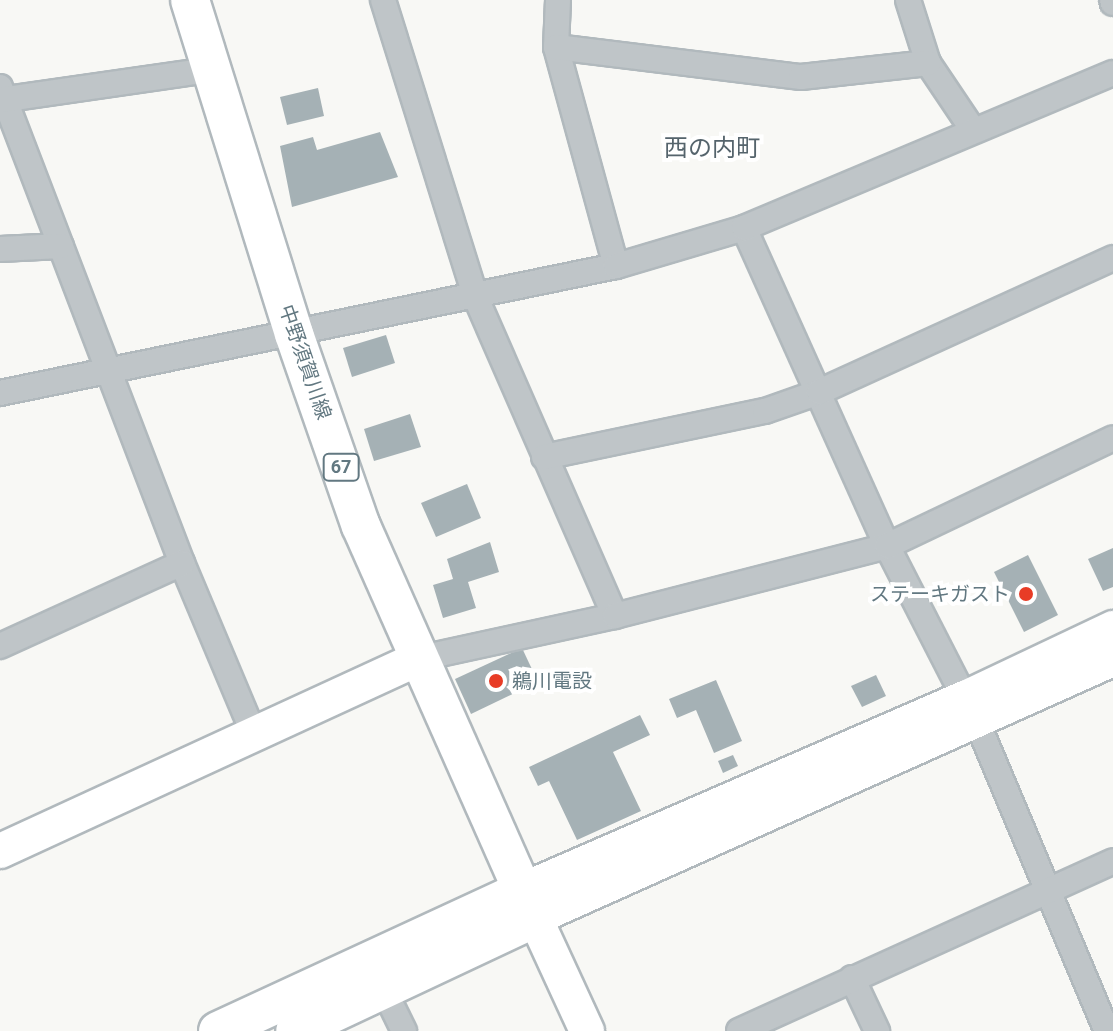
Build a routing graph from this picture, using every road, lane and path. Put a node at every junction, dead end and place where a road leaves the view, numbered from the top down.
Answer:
1 (190, 0) edge
2 (383, 0) edge
3 (558, 0) edge
4 (908, 0) edge
5 (556, 47) junction
6 (928, 63) junction
7 (215, 69) junction
8 (1113, 73) edge
9 (2, 96) edge
10 (973, 130) junction
11 (744, 228) junction
12 (61, 246) junction
13 (0, 249) edge
14 (1113, 258) edge
15 (616, 266) junction
16 (476, 298) junction
17 (294, 334) junction
18 (109, 371) junction
19 (819, 392) junction
20 (0, 393) edge
21 (1113, 438) edge
22 (544, 457) junction
23 (887, 546) junction
24 (182, 563) junction
25 (615, 616) junction
26 (1113, 628) edge
27 (0, 646) edge
28 (417, 659) junction
29 (1113, 659) edge
30 (971, 710) junction
31 (254, 734) junction
32 (0, 851) edge
33 (1113, 861) edge
34 (1044, 890) junction
35 (530, 903) junction
36 (852, 978) junction
37 (384, 990) junction
38 (218, 1031) edge
39 (295, 1031) edge
40 (404, 1031) edge
41 (587, 1031) edge
42 (739, 1031) edge
43 (877, 1031) edge
44 (1107, 1031) edge

1 - 7 main road, 中野須賀川線 / 67
2 - 16 street
3 - 5 street
4 - 6 street
5 - 6 street
5 - 15 street
6 - 10 street
7 - 9 street
7 - 17 main road, 中野須賀川線 / 67
8 - 10 street
9 - 12 street
10 - 11 street
11 - 15 street
11 - 19 street
12 - 13 street
12 - 18 street
14 - 19 street
15 - 16 street
16 - 17 street
16 - 22 street
17 - 18 street
17 - 28 main road, 中野須賀川線 / 67
18 - 20 street
18 - 24 street
19 - 22 street
19 - 23 street
21 - 23 street
22 - 25 street
23 - 25 street
23 - 30 street
24 - 27 street
24 - 31 street
25 - 28 street
26 - 30 street
28 - 31 street
28 - 35 main road, 中野須賀川線 / 67
29 - 30 street
30 - 34 street
30 - 35 street
31 - 32 street
33 - 34 street
34 - 36 street
34 - 44 street
35 - 37 main road
35 - 38 main road
35 - 41 street
36 - 42 street
36 - 43 street
37 - 39 main road
37 - 40 street

